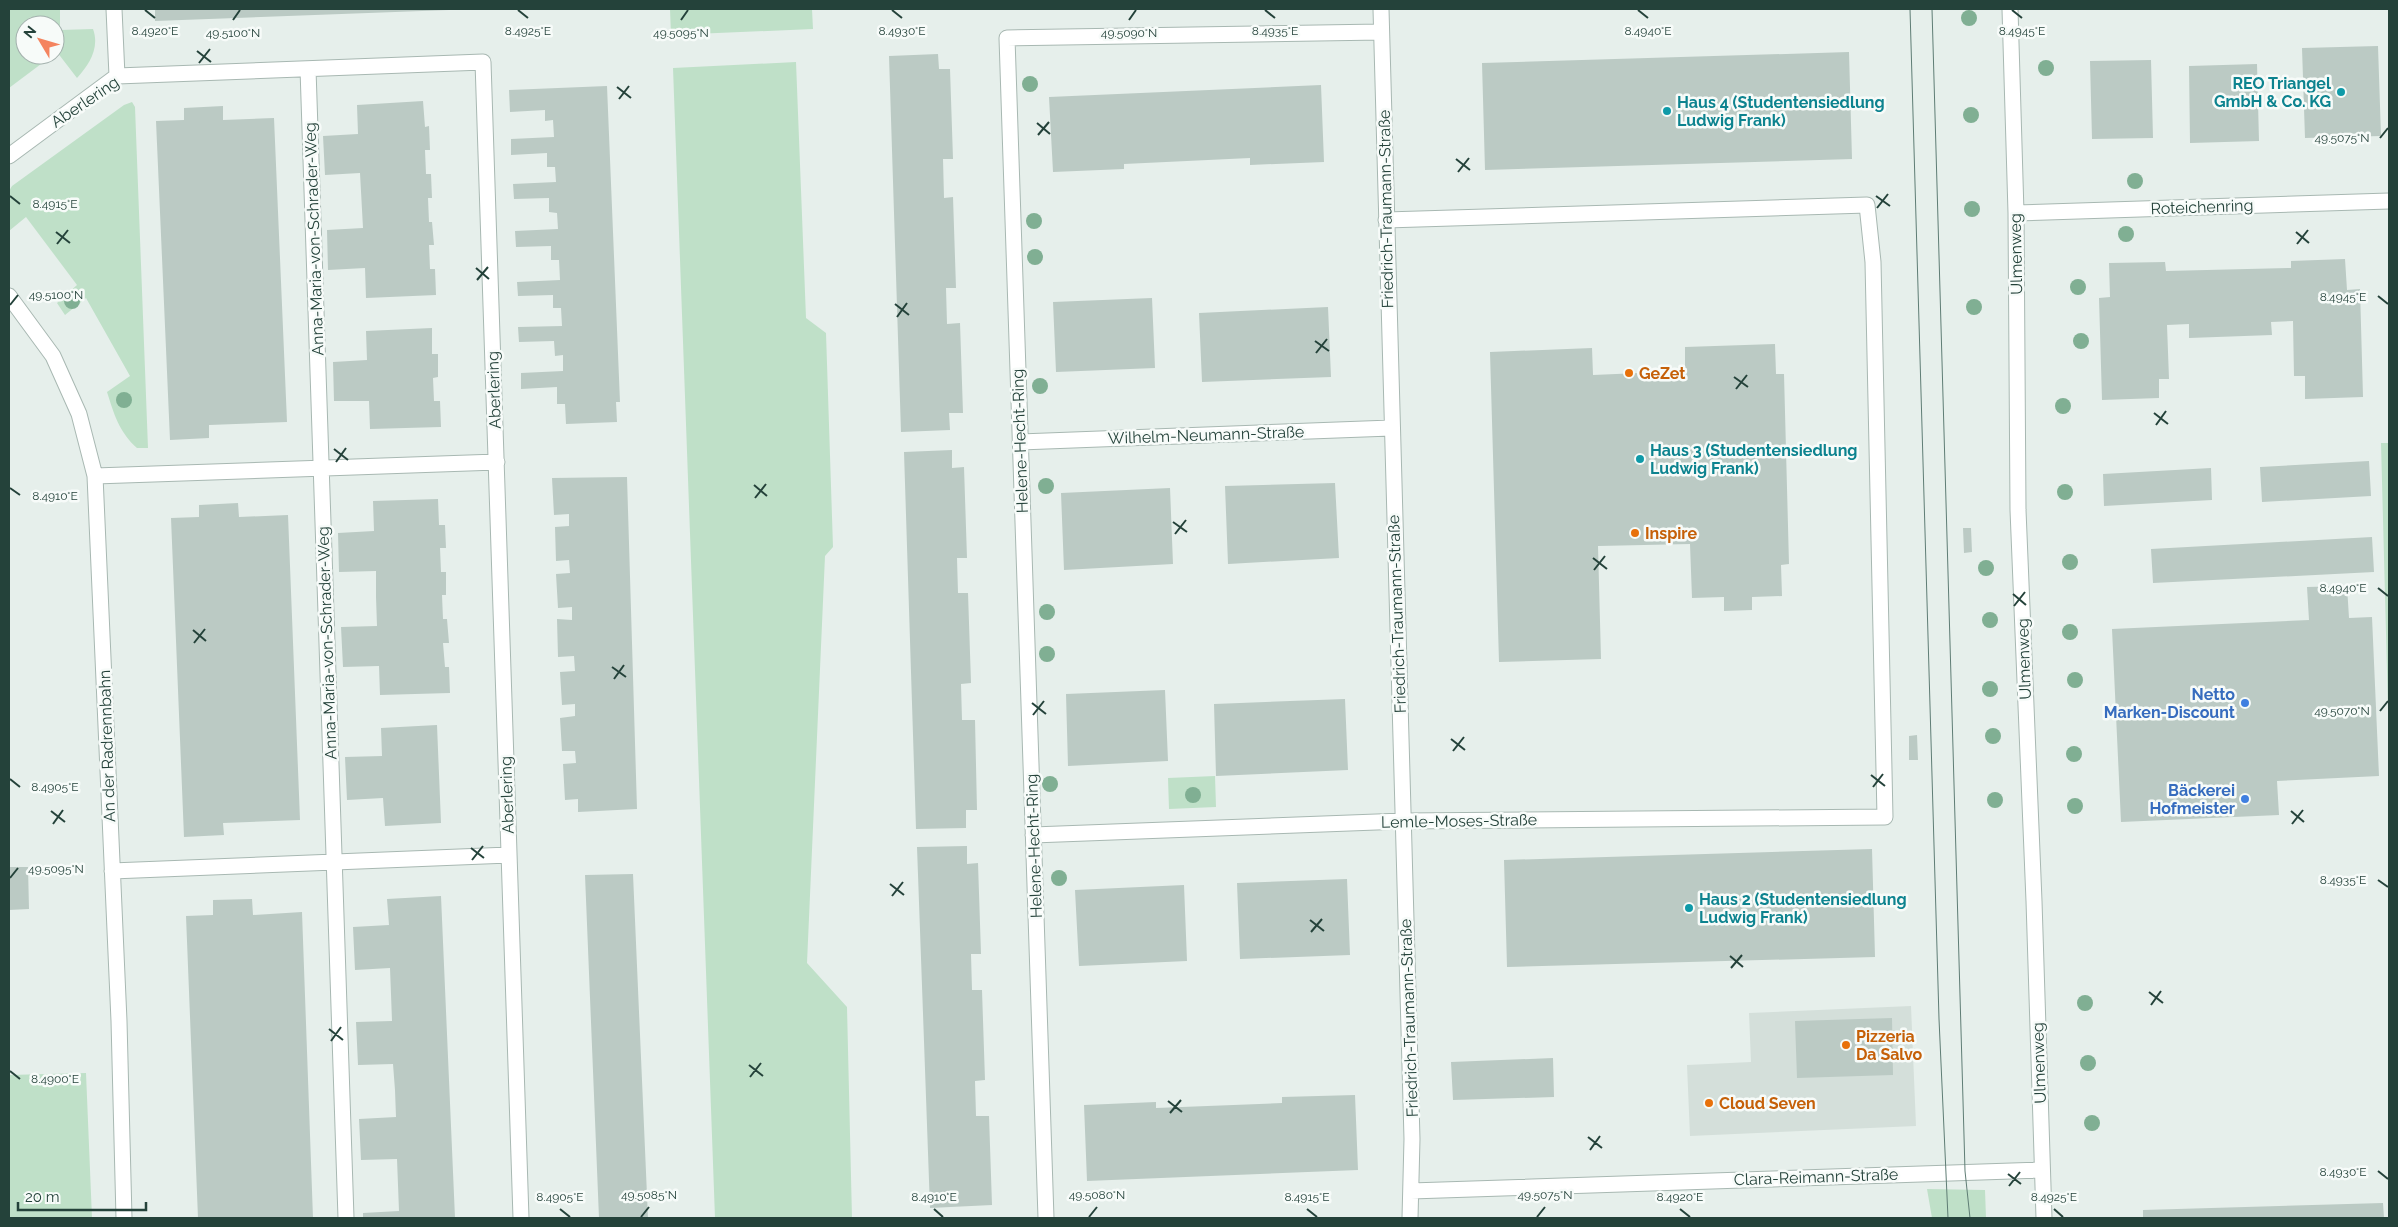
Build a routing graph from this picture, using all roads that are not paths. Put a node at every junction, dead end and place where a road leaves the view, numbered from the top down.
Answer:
1 (114, 9) edge
2 (1381, 9) edge
3 (2010, 9) edge
4 (1382, 32) junction
5 (308, 69) junction
6 (116, 76) junction
7 (9, 156) edge
8 (2389, 201) edge
9 (2016, 213) junction
10 (1386, 220) junction
11 (9, 296) edge
12 (1391, 428) junction
13 (1020, 442) junction
14 (496, 462) junction
15 (322, 468) junction
16 (95, 476) junction
17 (1403, 821) junction
18 (1033, 835) junction
19 (509, 855) junction
20 (334, 861) junction
21 (112, 871) junction
22 (2042, 1170) junction
23 (1411, 1191) junction
24 (124, 1218) edge
25 (346, 1218) edge
26 (522, 1218) edge
27 (1046, 1218) edge
28 (1410, 1218) edge
29 (2044, 1218) edge

1 - 6 street
2 - 4 street, Friedrich-Traumann-Straße
3 - 9 street, Ulmenweg
4 - 10 street, Friedrich-Traumann-Straße
4 - 13 street, Helene-Hecht-Ring
5 - 6 street, Aberlering
5 - 14 street, Aberlering
5 - 15 street, Anna-Maria-von-Schrader-Weg
6 - 7 street, Aberlering
8 - 9 street, Roteichenring
9 - 22 street, Ulmenweg
10 - 12 street, Friedrich-Traumann-Straße
10 - 17 street, Lemle-Moses-Straße
11 - 16 street, An der Radrennbahn
12 - 13 street, Wilhelm-Neumann-Straße
12 - 17 street, Friedrich-Traumann-Straße
13 - 18 street, Helene-Hecht-Ring
14 - 15 street
14 - 19 street, Aberlering
15 - 16 street
15 - 20 street, Anna-Maria-von-Schrader-Weg
16 - 21 street, An der Radrennbahn
17 - 18 street, Lemle-Moses-Straße
17 - 23 street, Friedrich-Traumann-Straße
18 - 27 street, Helene-Hecht-Ring
19 - 20 street
19 - 26 street, Aberlering
20 - 21 street
20 - 25 street, Anna-Maria-von-Schrader-Weg
21 - 24 street, An der Radrennbahn
22 - 23 street, Clara-Reimann-Straße
22 - 29 street, Ulmenweg
23 - 28 street, Friedrich-Traumann-Straße

